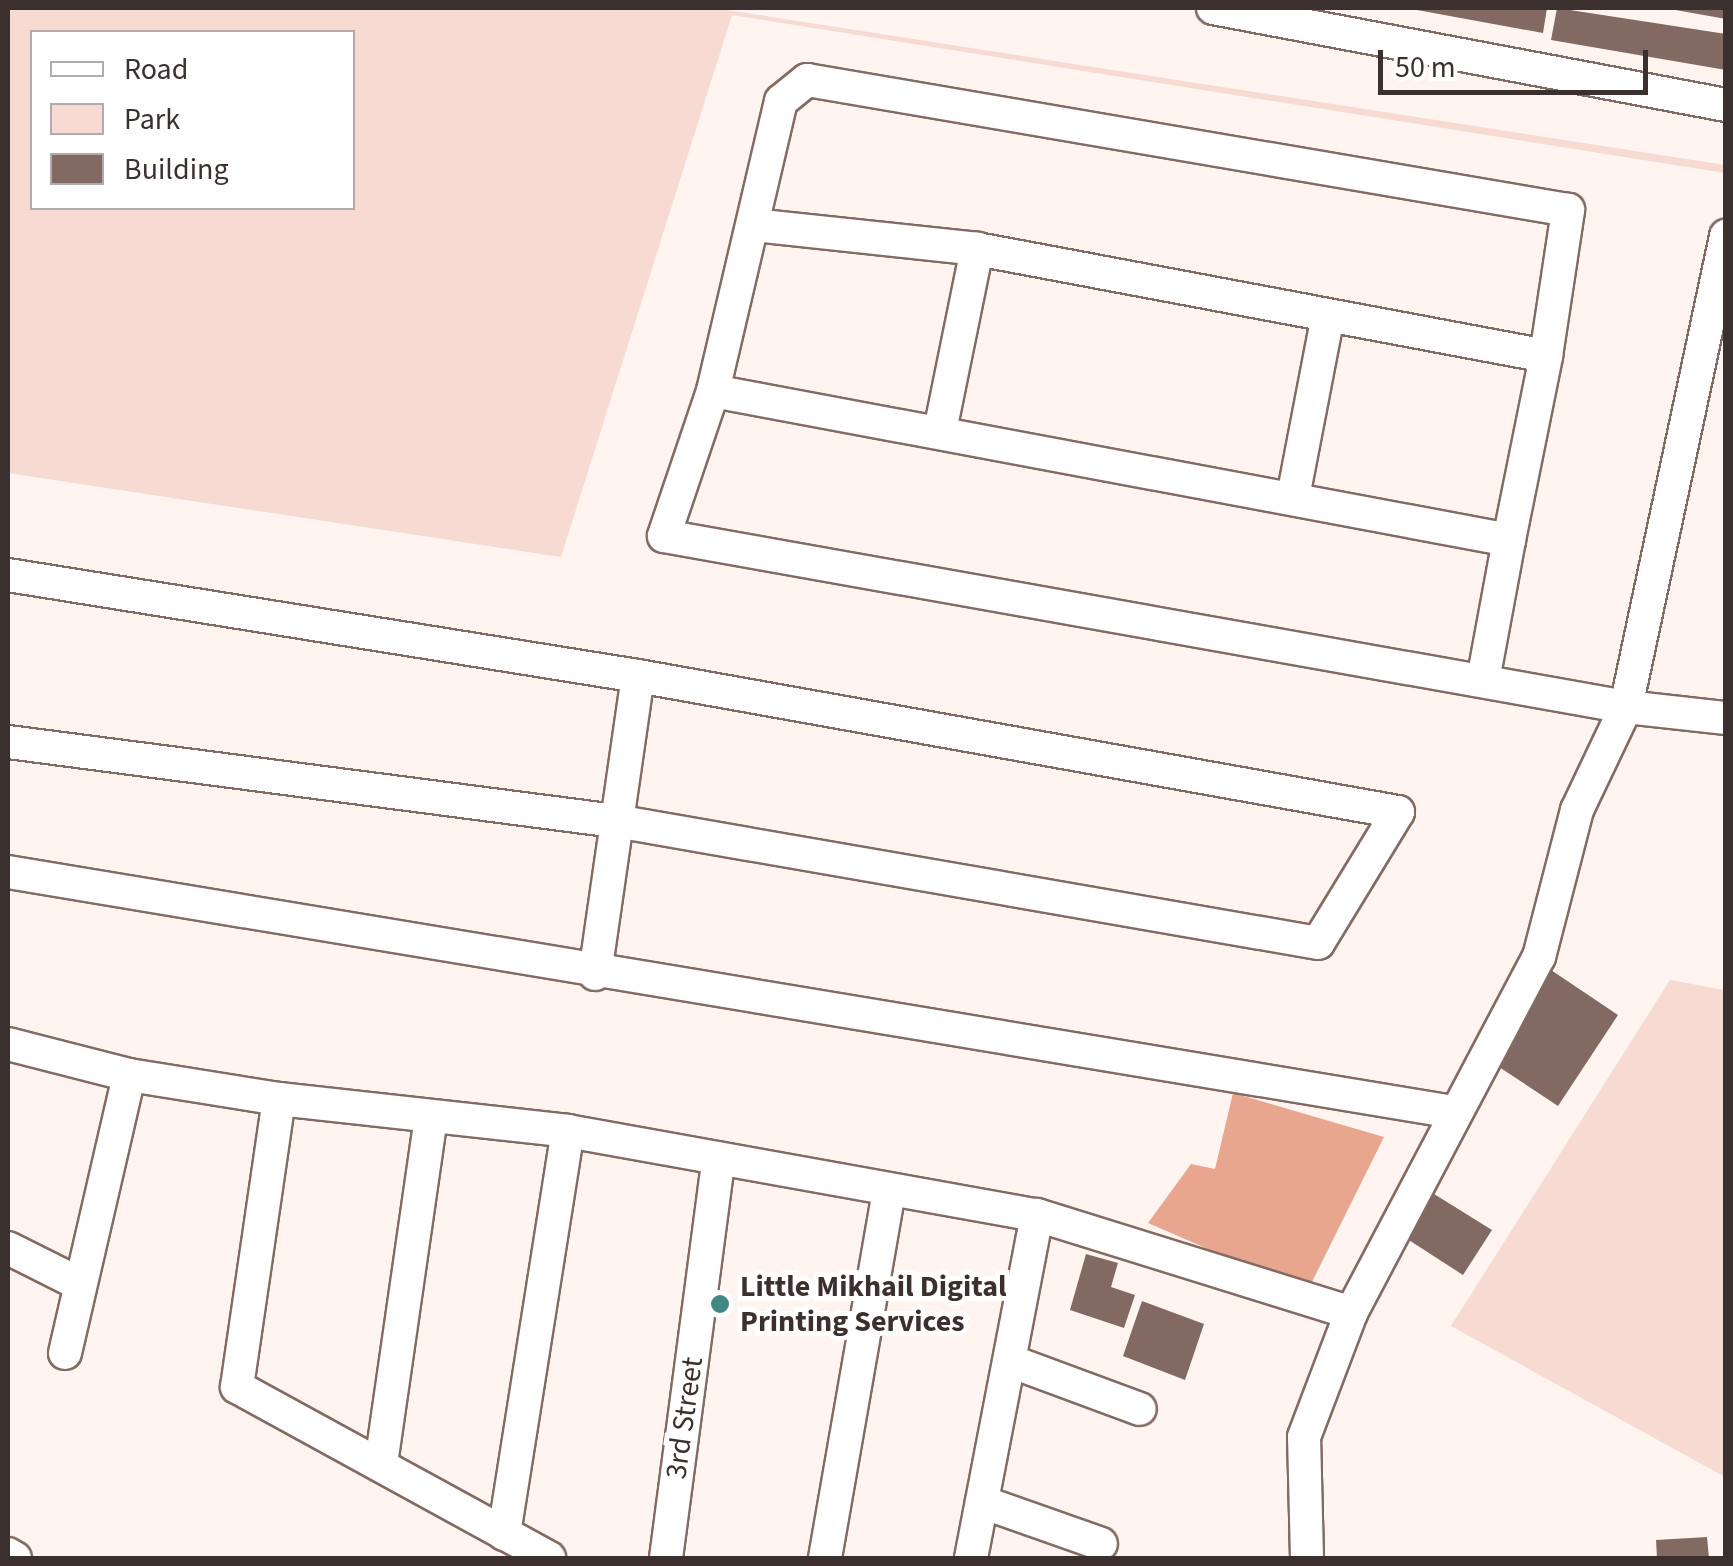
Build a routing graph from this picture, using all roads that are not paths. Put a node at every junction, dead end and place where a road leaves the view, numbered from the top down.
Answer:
1 (1213, 8) edge
2 (1726, 105) edge
3 (754, 225) junction
4 (1724, 245) edge
5 (977, 249) junction
6 (1328, 316) junction
7 (1546, 356) junction
8 (713, 390) junction
9 (940, 431) junction
10 (1293, 498) junction
11 (1509, 540) junction
12 (8, 575) edge
13 (638, 676) junction
14 (1483, 680) junction
15 (1626, 707) junction
16 (1726, 718) edge
17 (8, 742) edge
18 (615, 821) junction
19 (8, 872) edge
20 (595, 974) junction
21 (8, 1044) edge
22 (129, 1075) junction
23 (279, 1099) junction
24 (1453, 1112) junction
25 (431, 1118) junction
26 (568, 1131) junction
27 (719, 1158) junction
28 (890, 1190) junction
29 (1037, 1215) junction
30 (8, 1248) edge
31 (80, 1284) junction
32 (1351, 1312) junction
33 (65, 1352) dead end
34 (1013, 1362) junction
35 (1140, 1409) dead end
36 (382, 1464) junction
37 (982, 1502) junction
38 (504, 1534) junction
39 (1101, 1544) dead end
40 (8, 1554) edge
41 (15, 1558) edge
42 (549, 1558) edge
43 (666, 1558) edge
44 (826, 1558) edge
45 (971, 1558) edge
46 (1308, 1558) edge

1 - 2 street
3 - 5 street
3 - 7 street
3 - 8 street
4 - 15 street
5 - 6 street
5 - 9 street
6 - 7 street
6 - 10 street
7 - 11 street
8 - 9 street
8 - 14 street
9 - 10 street
10 - 11 street
11 - 14 street
12 - 13 street
13 - 18 street
13 - 18 street
14 - 15 street
15 - 16 street
15 - 24 street
17 - 18 street
18 - 20 street
19 - 20 street
20 - 24 street
21 - 22 street
22 - 23 street
22 - 31 street
23 - 25 street
23 - 36 street
24 - 32 street
25 - 26 street
25 - 36 street
26 - 27 street
26 - 38 street
27 - 28 street
27 - 43 street, 3rd Street
28 - 29 street
28 - 44 street
29 - 32 street
29 - 34 street
30 - 31 street
31 - 33 street
32 - 46 street
34 - 35 street
34 - 37 street
36 - 38 street
37 - 39 street
37 - 45 street
38 - 42 street
40 - 41 street

